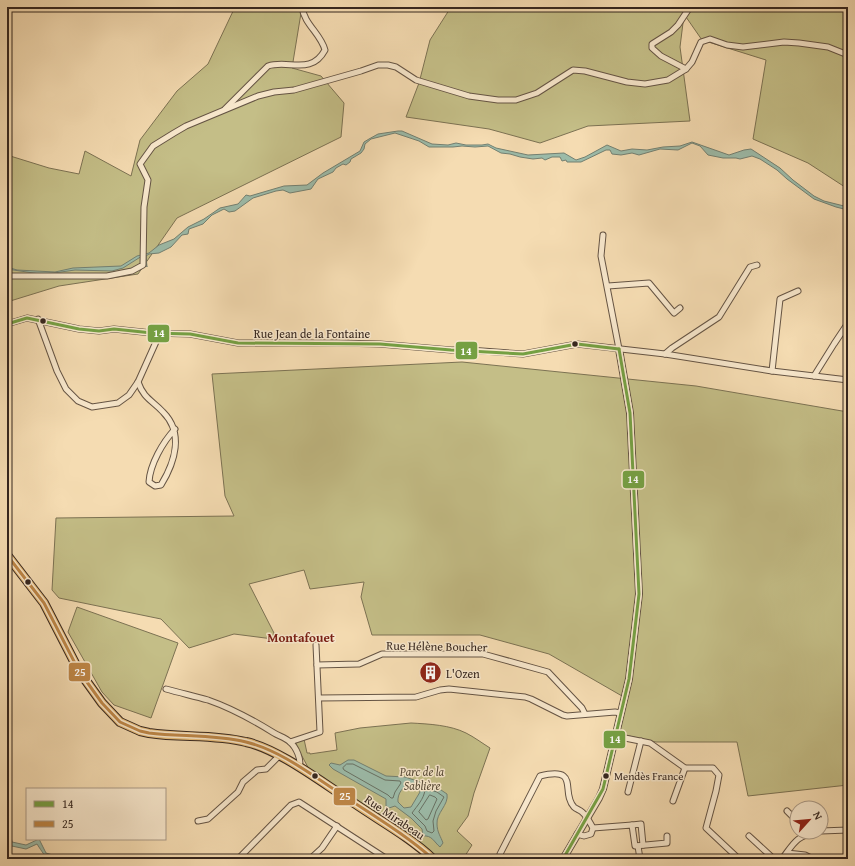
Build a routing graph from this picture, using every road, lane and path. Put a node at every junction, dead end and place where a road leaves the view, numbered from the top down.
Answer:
1 (302, 7) edge
2 (690, 7) edge
3 (848, 55) edge
4 (686, 69) junction
5 (222, 111) junction
6 (603, 235) dead end
7 (757, 265) dead end
8 (7, 276) edge
9 (608, 286) junction
10 (798, 291) dead end
11 (680, 308) dead end
12 (38, 319) junction
13 (848, 323) edge
14 (7, 324) edge
15 (160, 333) junction
16 (619, 349) junction
17 (665, 354) junction
18 (772, 371) junction
19 (814, 376) junction
20 (848, 380) edge
21 (138, 382) junction
22 (175, 429) junction
23 (7, 555) edge
24 (316, 645) dead end
25 (318, 665) junction
26 (166, 689) dead end
27 (319, 698) junction
28 (620, 713) junction
29 (585, 714) junction
30 (615, 736) junction
31 (640, 741) junction
32 (290, 742) junction
33 (279, 756) junction
34 (299, 767) junction
35 (685, 768) junction
36 (628, 792) dead end
37 (673, 801) dead end
38 (587, 818) junction
39 (198, 821) dead end
40 (632, 825) junction
41 (337, 826) junction
42 (593, 828) junction
43 (848, 830) edge
44 (829, 831) edge
45 (577, 834) junction
46 (667, 836) dead end
47 (749, 836) dead end
48 (797, 840) edge
49 (641, 846) junction
50 (787, 853) junction
51 (238, 859) edge
52 (310, 859) edge
53 (388, 859) edge
54 (433, 859) edge
55 (500, 859) edge
56 (563, 859) edge
57 (640, 859) edge
58 (739, 859) edge
59 (774, 859) edge
60 (782, 859) edge
61 (813, 859) edge

1 - 5 street
2 - 4 street
3 - 4 street
4 - 5 street
5 - 8 street
6 - 9 street
7 - 17 street
9 - 11 street
9 - 16 street
10 - 18 street
12 - 14 street, Rue Jean de la Fontaine
12 - 15 street, Rue Jean de la Fontaine
12 - 21 street
13 - 19 street
15 - 16 street, Rue Jean de la Fontaine
15 - 21 street
16 - 17 street, Rue Jean de la Fontaine
16 - 28 street
17 - 18 street, Rue Jean de la Fontaine
18 - 19 street, Rue Jean de la Fontaine
19 - 20 street, Rue Jean de la Fontaine
21 - 22 street
22 - 22 street
23 - 33 main road, Rue Mirabeau
24 - 25 street
25 - 27 street
25 - 29 street, Rue Hélène Boucher
26 - 32 street
27 - 29 street
27 - 32 street
28 - 29 street
28 - 30 street
30 - 31 street
30 - 38 street
31 - 35 street
31 - 36 street
32 - 34 street
33 - 34 main road, Rue Mirabeau
33 - 39 street
34 - 54 main road, Rue Mirabeau
35 - 37 street
35 - 58 street
38 - 42 street
38 - 45 street
38 - 55 street
40 - 42 street
40 - 49 street
40 - 49 street
41 - 51 street
41 - 52 street
41 - 53 street
42 - 45 street
43 - 44 street
45 - 56 street
46 - 49 street
47 - 59 street
48 - 50 street
49 - 57 street
50 - 60 street
50 - 61 street

